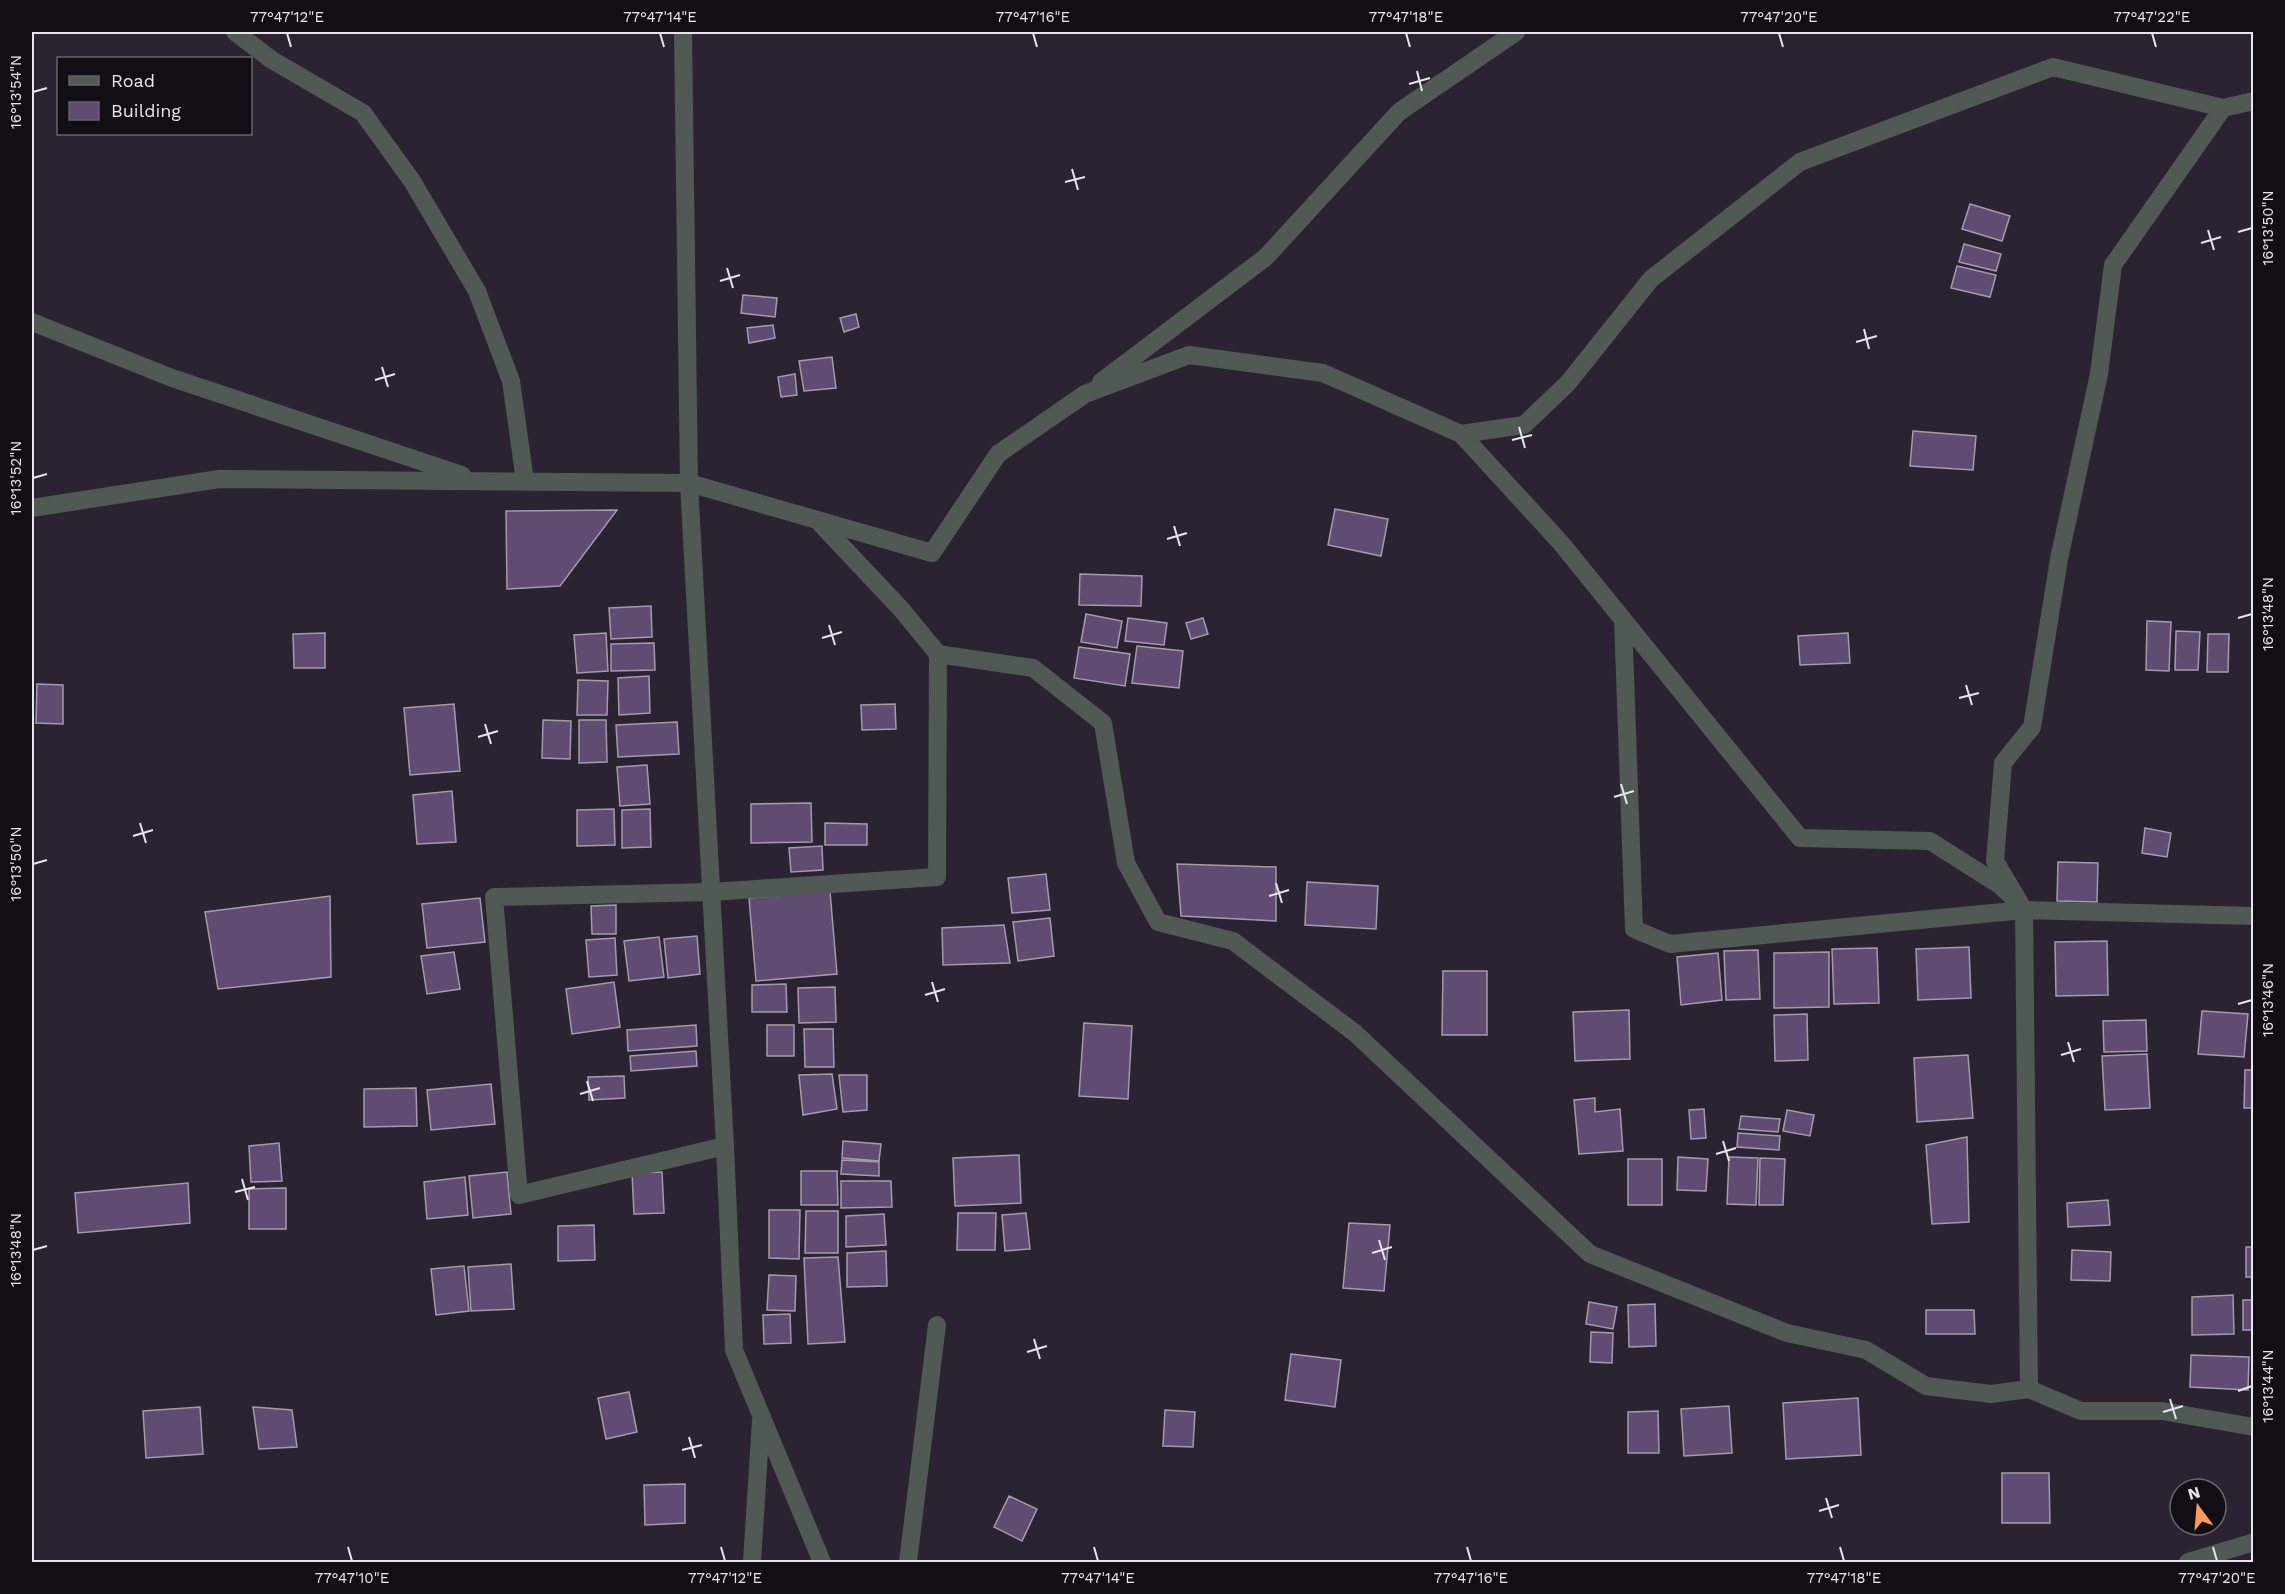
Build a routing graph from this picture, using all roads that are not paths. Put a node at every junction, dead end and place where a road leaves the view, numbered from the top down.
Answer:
1 (236, 32) edge
2 (683, 32) edge
3 (1516, 32) edge
4 (2253, 101) edge
5 (2223, 108) junction
6 (32, 322) edge
7 (1085, 394) junction
8 (1461, 434) junction
9 (479, 481) junction
10 (525, 481) junction
11 (689, 483) junction
12 (32, 508) edge
13 (818, 521) junction
14 (1623, 619) junction
15 (938, 654) junction
16 (711, 892) junction
17 (2024, 910) junction
18 (2253, 916) edge
19 (726, 1146) junction
20 (937, 1325) dead end
21 (2029, 1389) junction
22 (761, 1416) junction
23 (2253, 1427) edge
24 (2253, 1542) edge
25 (752, 1563) edge
26 (822, 1563) edge
27 (908, 1563) edge
28 (2188, 1563) edge

1 - 10 street
2 - 11 street
3 - 7 street
4 - 5 street
5 - 8 street
5 - 17 street
6 - 9 street
7 - 8 street
7 - 13 street
8 - 14 street
9 - 10 street
9 - 12 street
10 - 11 street
11 - 13 street
11 - 16 street
13 - 15 street
14 - 17 street
14 - 17 street
15 - 16 street
15 - 21 street
16 - 19 street
16 - 19 street
17 - 18 street
17 - 21 street
19 - 22 street
20 - 27 street
21 - 23 street
22 - 25 street
22 - 26 street
24 - 28 street

